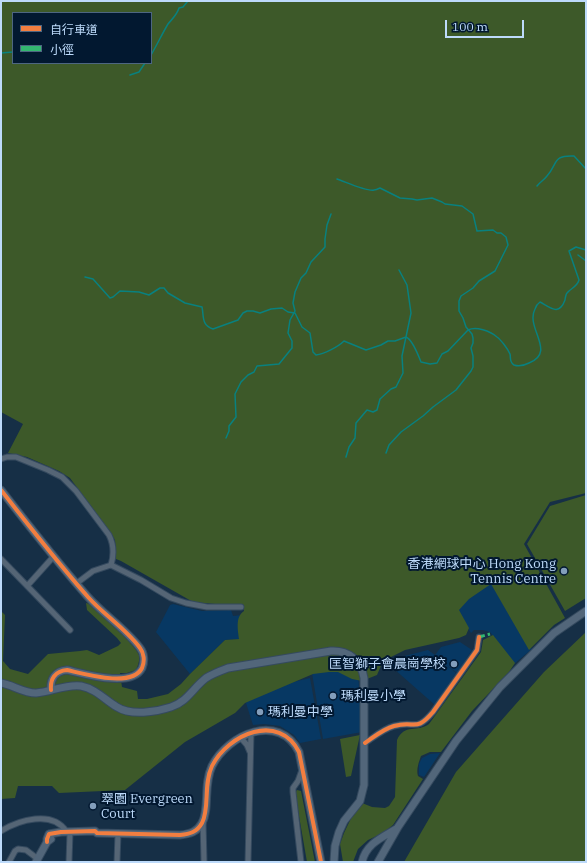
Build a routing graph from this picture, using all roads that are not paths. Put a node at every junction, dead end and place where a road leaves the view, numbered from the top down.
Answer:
1 (1, 459) edge
2 (1, 490) edge
3 (54, 556) junction
4 (1, 559) edge
5 (111, 565) junction
6 (77, 583) junction
7 (28, 585) junction
8 (241, 607) dead end
9 (586, 611) edge
10 (70, 630) dead end
11 (479, 637) dead end
12 (1, 683) edge
13 (51, 690) junction
14 (251, 733) junction
15 (241, 738) junction
16 (365, 743) junction
17 (251, 755) junction
18 (303, 765) junction
19 (306, 786) junction
20 (293, 794) junction
21 (203, 821) junction
22 (398, 827) junction
23 (198, 830) junction
24 (1, 831) edge
25 (68, 832) junction
26 (118, 833) junction
27 (204, 839) junction
28 (372, 844) junction
29 (384, 850) junction
30 (37, 860) edge
31 (9, 862) edge
32 (69, 862) edge
33 (117, 862) edge
34 (204, 862) edge
35 (248, 862) edge
36 (301, 862) edge
37 (321, 862) edge
38 (334, 862) edge
39 (362, 862) edge
40 (378, 862) edge

1 - 5 street
2 - 3 main road
3 - 6 main road
3 - 7 street
4 - 7 street
5 - 6 street
5 - 8 street
6 - 13 main road
7 - 10 street
9 - 22 main road
11 - 16 street
12 - 13 main road
13 - 16 main road
14 - 15 main road
14 - 17 street
14 - 18 main road
15 - 17 street
15 - 21 main road
16 - 38 main road
17 - 35 street
18 - 19 main road
18 - 20 street
19 - 20 street
19 - 37 main road
20 - 36 street
21 - 23 main road
21 - 27 street
22 - 28 main road
22 - 29 main road
23 - 26 main road
23 - 27 street
24 - 25 street
25 - 26 main road
25 - 30 main road
25 - 32 street
26 - 33 street
27 - 34 street
28 - 29 main road
28 - 39 main road
29 - 40 main road
30 - 31 street

